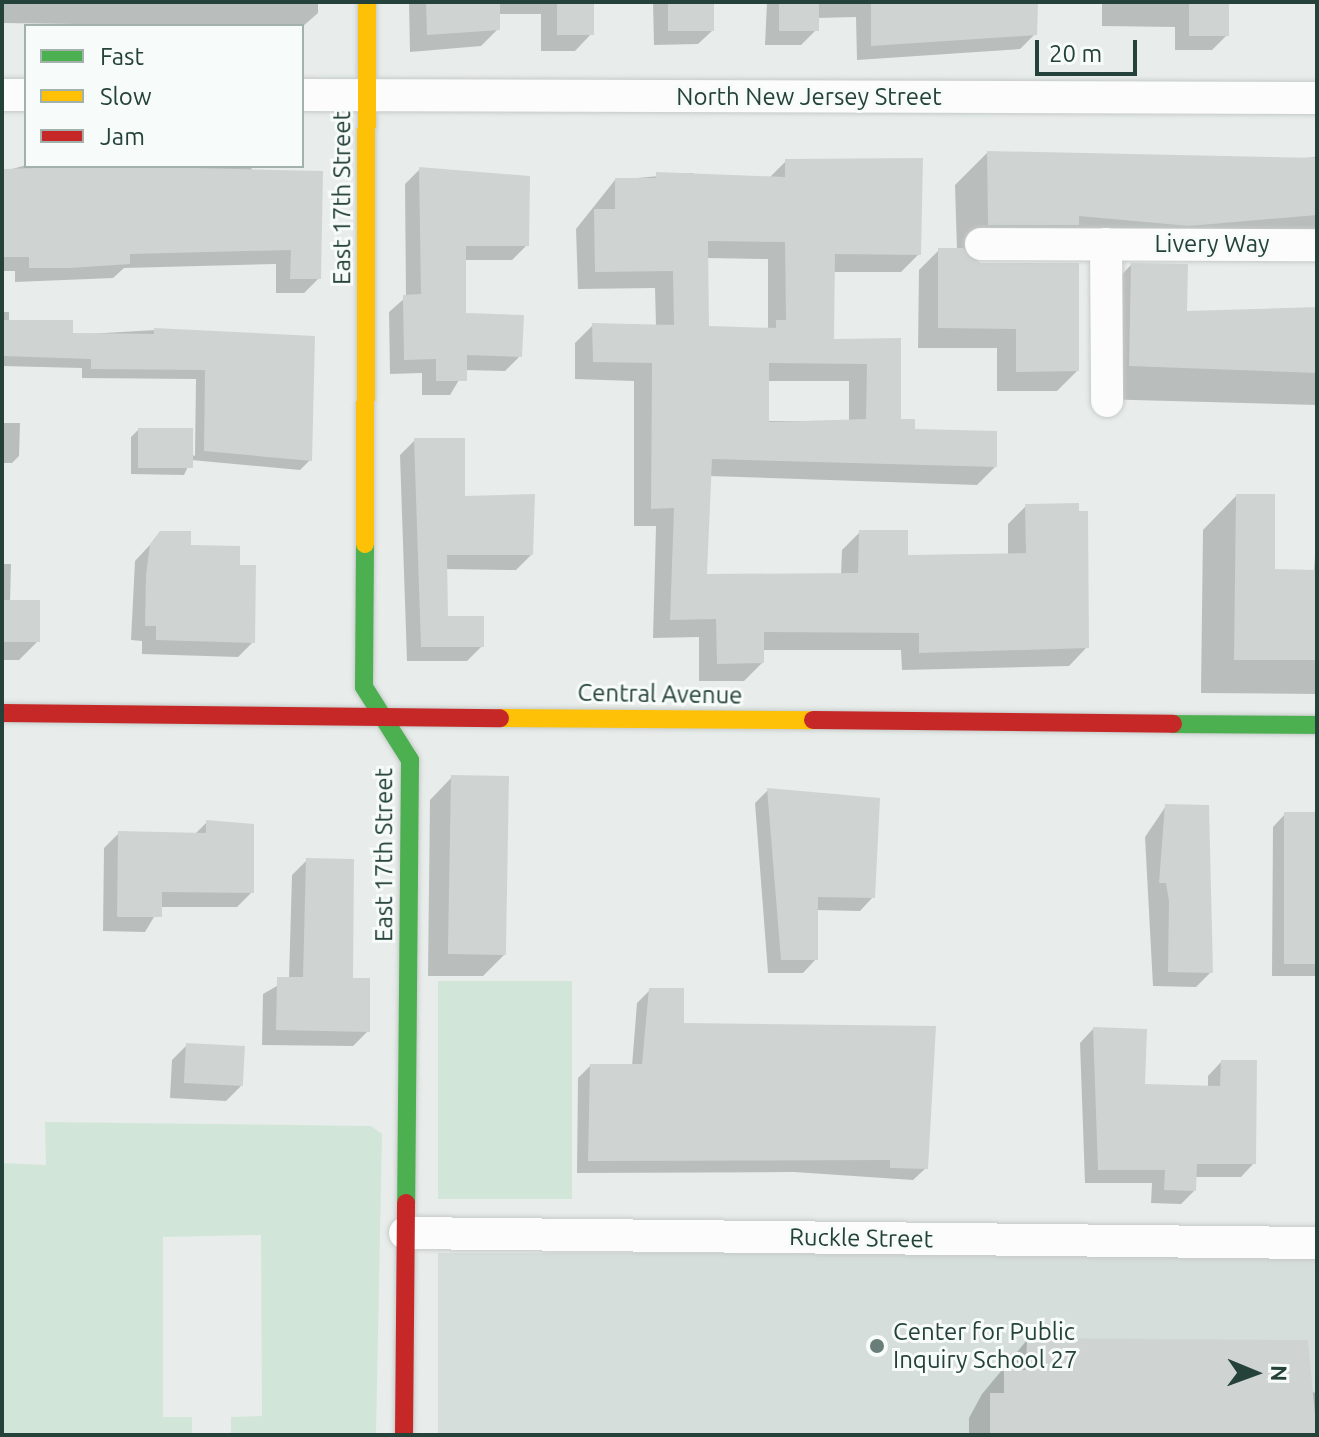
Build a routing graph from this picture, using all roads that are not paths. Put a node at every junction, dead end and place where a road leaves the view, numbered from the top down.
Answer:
1 (367, 2) edge
2 (2, 95) edge
3 (24, 95) edge
4 (304, 95) edge
5 (367, 96) junction
6 (1317, 98) edge
7 (981, 244) dead end
8 (1106, 244) junction
9 (1317, 245) edge
10 (1107, 401) dead end
11 (2, 713) edge
12 (384, 717) junction
13 (1317, 725) edge
14 (405, 1233) junction
15 (1317, 1243) edge
16 (404, 1435) edge

1 - 5 street, East 17th Street
2 - 3 street
4 - 5 street, North New Jersey Street
5 - 6 street, North New Jersey Street
5 - 12 street, East 17th Street
7 - 8 street, Livery Way
8 - 9 street, Livery Way
8 - 10 street
11 - 12 street, Central Avenue
12 - 13 street, Central Avenue
12 - 14 street, East 17th Street
14 - 15 street, Ruckle Street
14 - 16 street, East 17th Street

